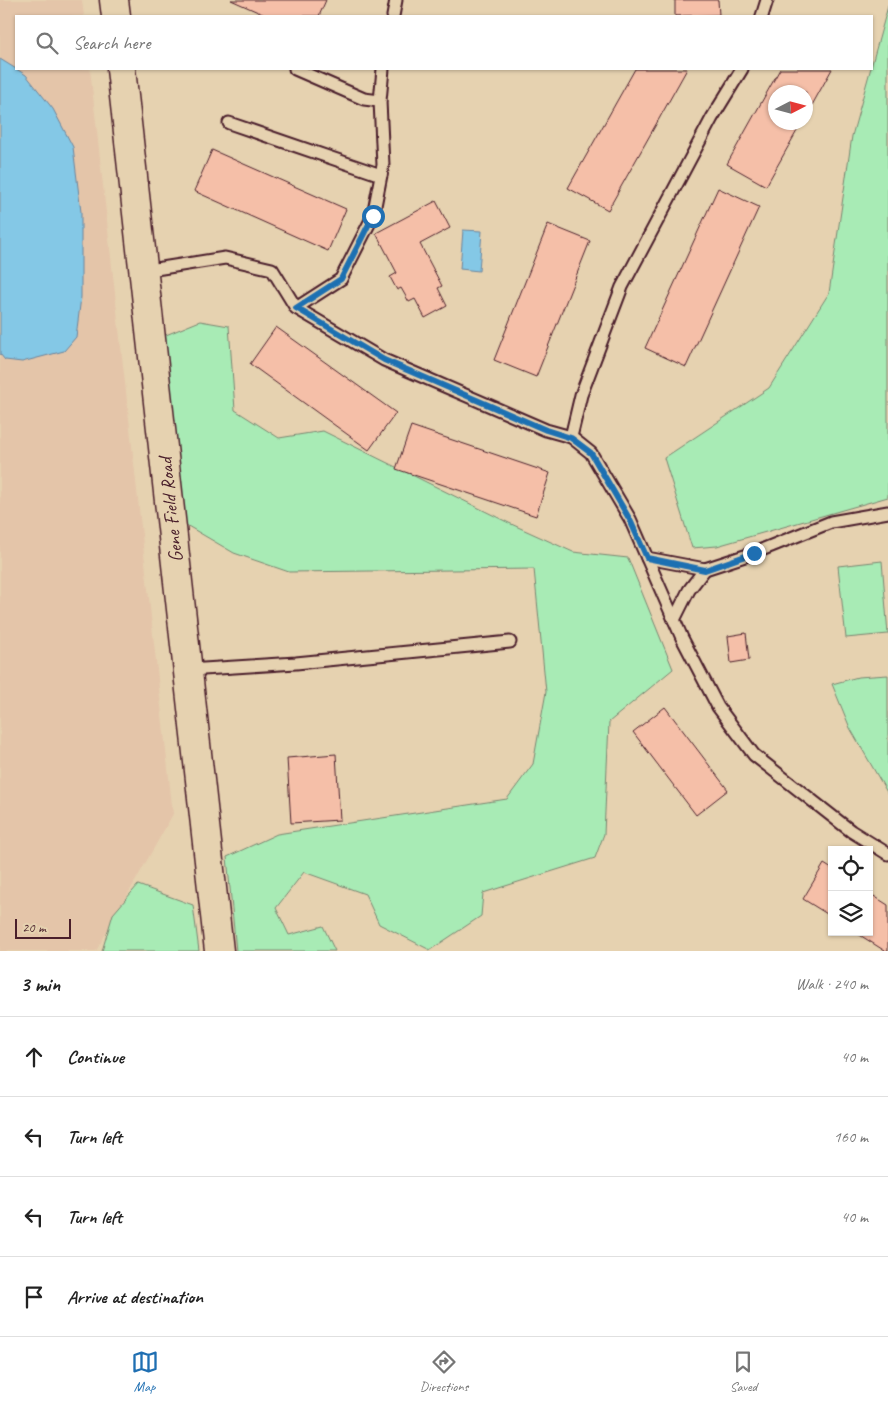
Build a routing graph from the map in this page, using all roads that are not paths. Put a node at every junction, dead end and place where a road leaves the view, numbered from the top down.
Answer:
1 (114, 0) edge
2 (396, 0) edge
3 (766, 0) edge
4 (116, 15) edge
5 (393, 15) edge
6 (762, 15) edge
7 (121, 70) edge
8 (297, 70) edge
9 (383, 70) edge
10 (741, 70) edge
11 (380, 101) junction
12 (229, 123) dead end
13 (381, 175) junction
14 (143, 270) junction
15 (296, 308) junction
16 (571, 438) junction
17 (888, 512) edge
18 (647, 558) junction
19 (705, 570) junction
20 (674, 620) junction
21 (510, 642) dead end
22 (188, 670) junction
23 (888, 854) edge
24 (219, 951) edge

1 - 4 street
2 - 5 lane
3 - 6 lane
7 - 14 street, Gene Field Road
8 - 11 lane
9 - 11 lane
10 - 16 lane
11 - 13 lane
12 - 13 lane
13 - 15 lane
14 - 15 lane
14 - 22 street, Gene Field Road
15 - 16 lane
16 - 18 lane
17 - 19 lane
18 - 19 lane
18 - 20 lane
19 - 20 lane
20 - 23 lane
21 - 22 lane
22 - 24 street, Gene Field Road

